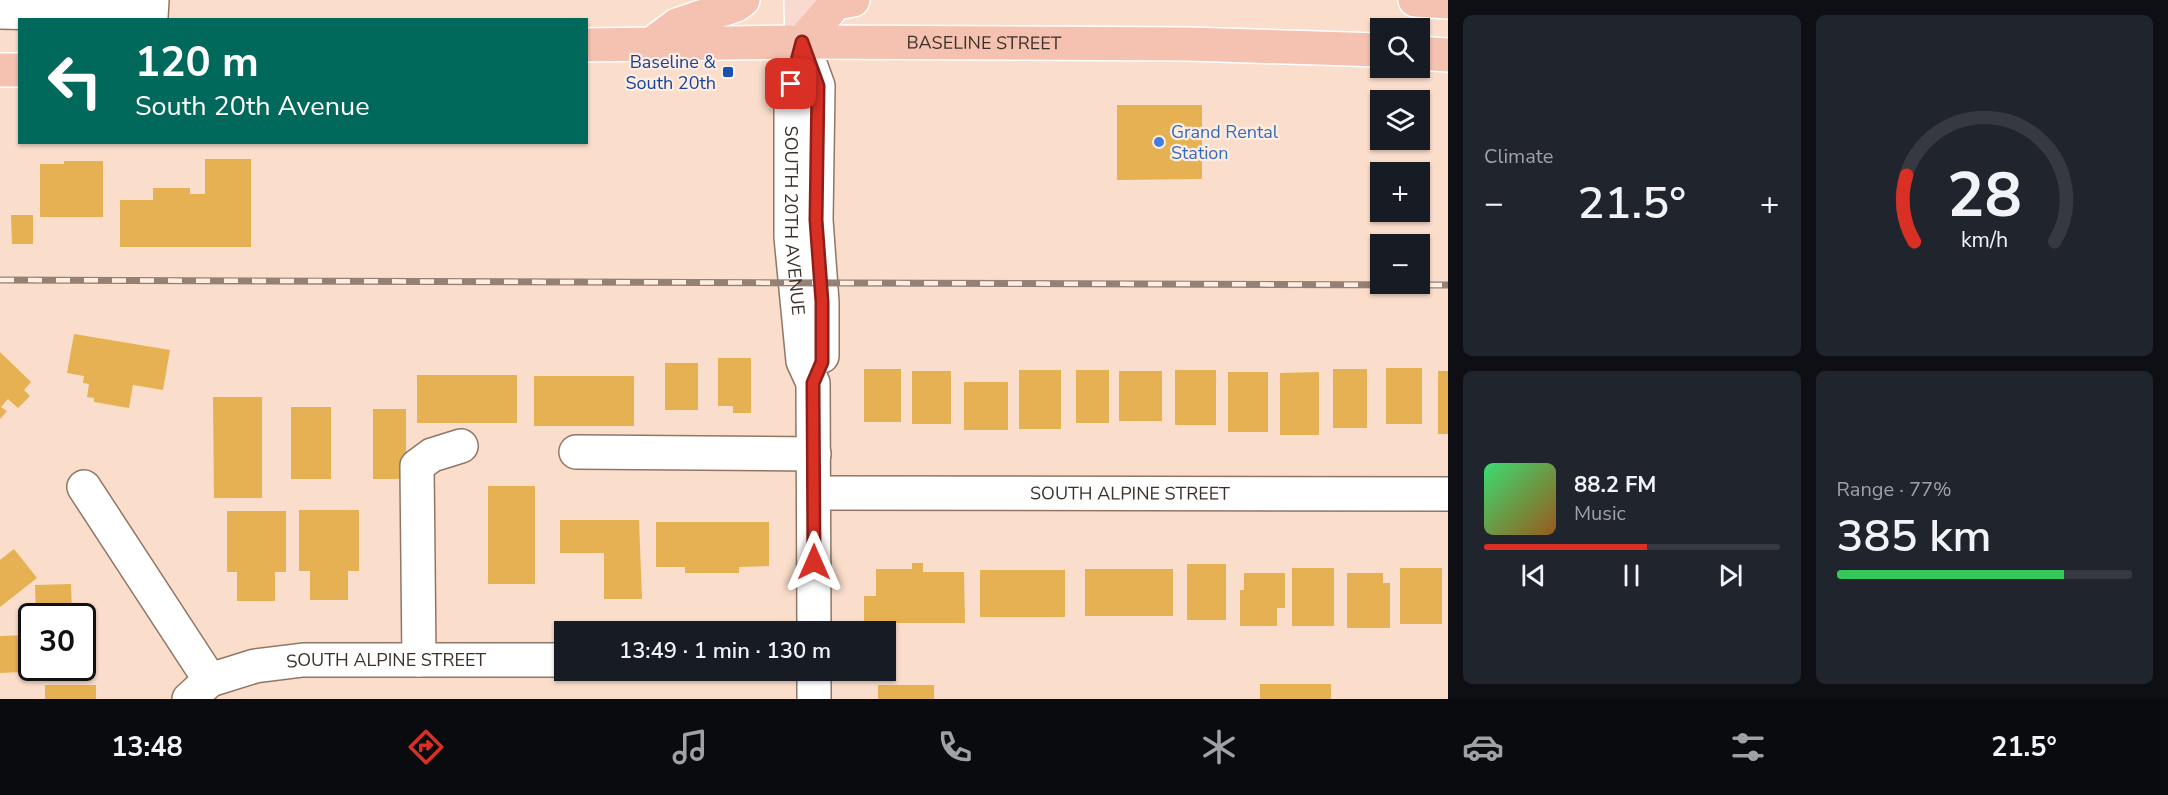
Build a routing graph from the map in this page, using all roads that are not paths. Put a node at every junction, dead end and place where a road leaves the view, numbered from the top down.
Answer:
1 (743, 0) edge
2 (801, 0) edge
3 (854, 0) edge
4 (1415, 0) edge
5 (1448, 2) edge
6 (85, 7) edge
7 (0, 12) edge
8 (151, 12) edge
9 (802, 42) junction
10 (653, 43) junction
11 (588, 45) edge
12 (1370, 50) edge
13 (1430, 54) edge
14 (1448, 55) edge
15 (0, 70) edge
16 (18, 70) edge
17 (461, 446) dead end
18 (576, 452) dead end
19 (814, 454) junction
20 (84, 487) dead end
21 (814, 493) junction
22 (1448, 494) edge
23 (814, 621) edge
24 (419, 660) junction
25 (554, 660) edge
26 (814, 681) edge
27 (200, 690) edge
28 (814, 699) edge

1 - 10 highway
2 - 9 main road
3 - 9 highway
4 - 5 highway
6 - 7 street
6 - 8 street
9 - 10 highway, BASELINE STREET
9 - 12 highway, BASELINE STREET
9 - 19 street, SOUTH 20TH AVENUE
10 - 11 highway, BASELINE STREET
13 - 14 highway
15 - 16 highway
17 - 24 street
18 - 19 street
19 - 21 street, SOUTH 20TH AVENUE
20 - 27 street
21 - 22 street, SOUTH ALPINE STREET
21 - 23 street, SOUTH 20TH AVENUE
24 - 25 street, SOUTH ALPINE STREET
24 - 27 street, SOUTH ALPINE STREET
26 - 28 street

